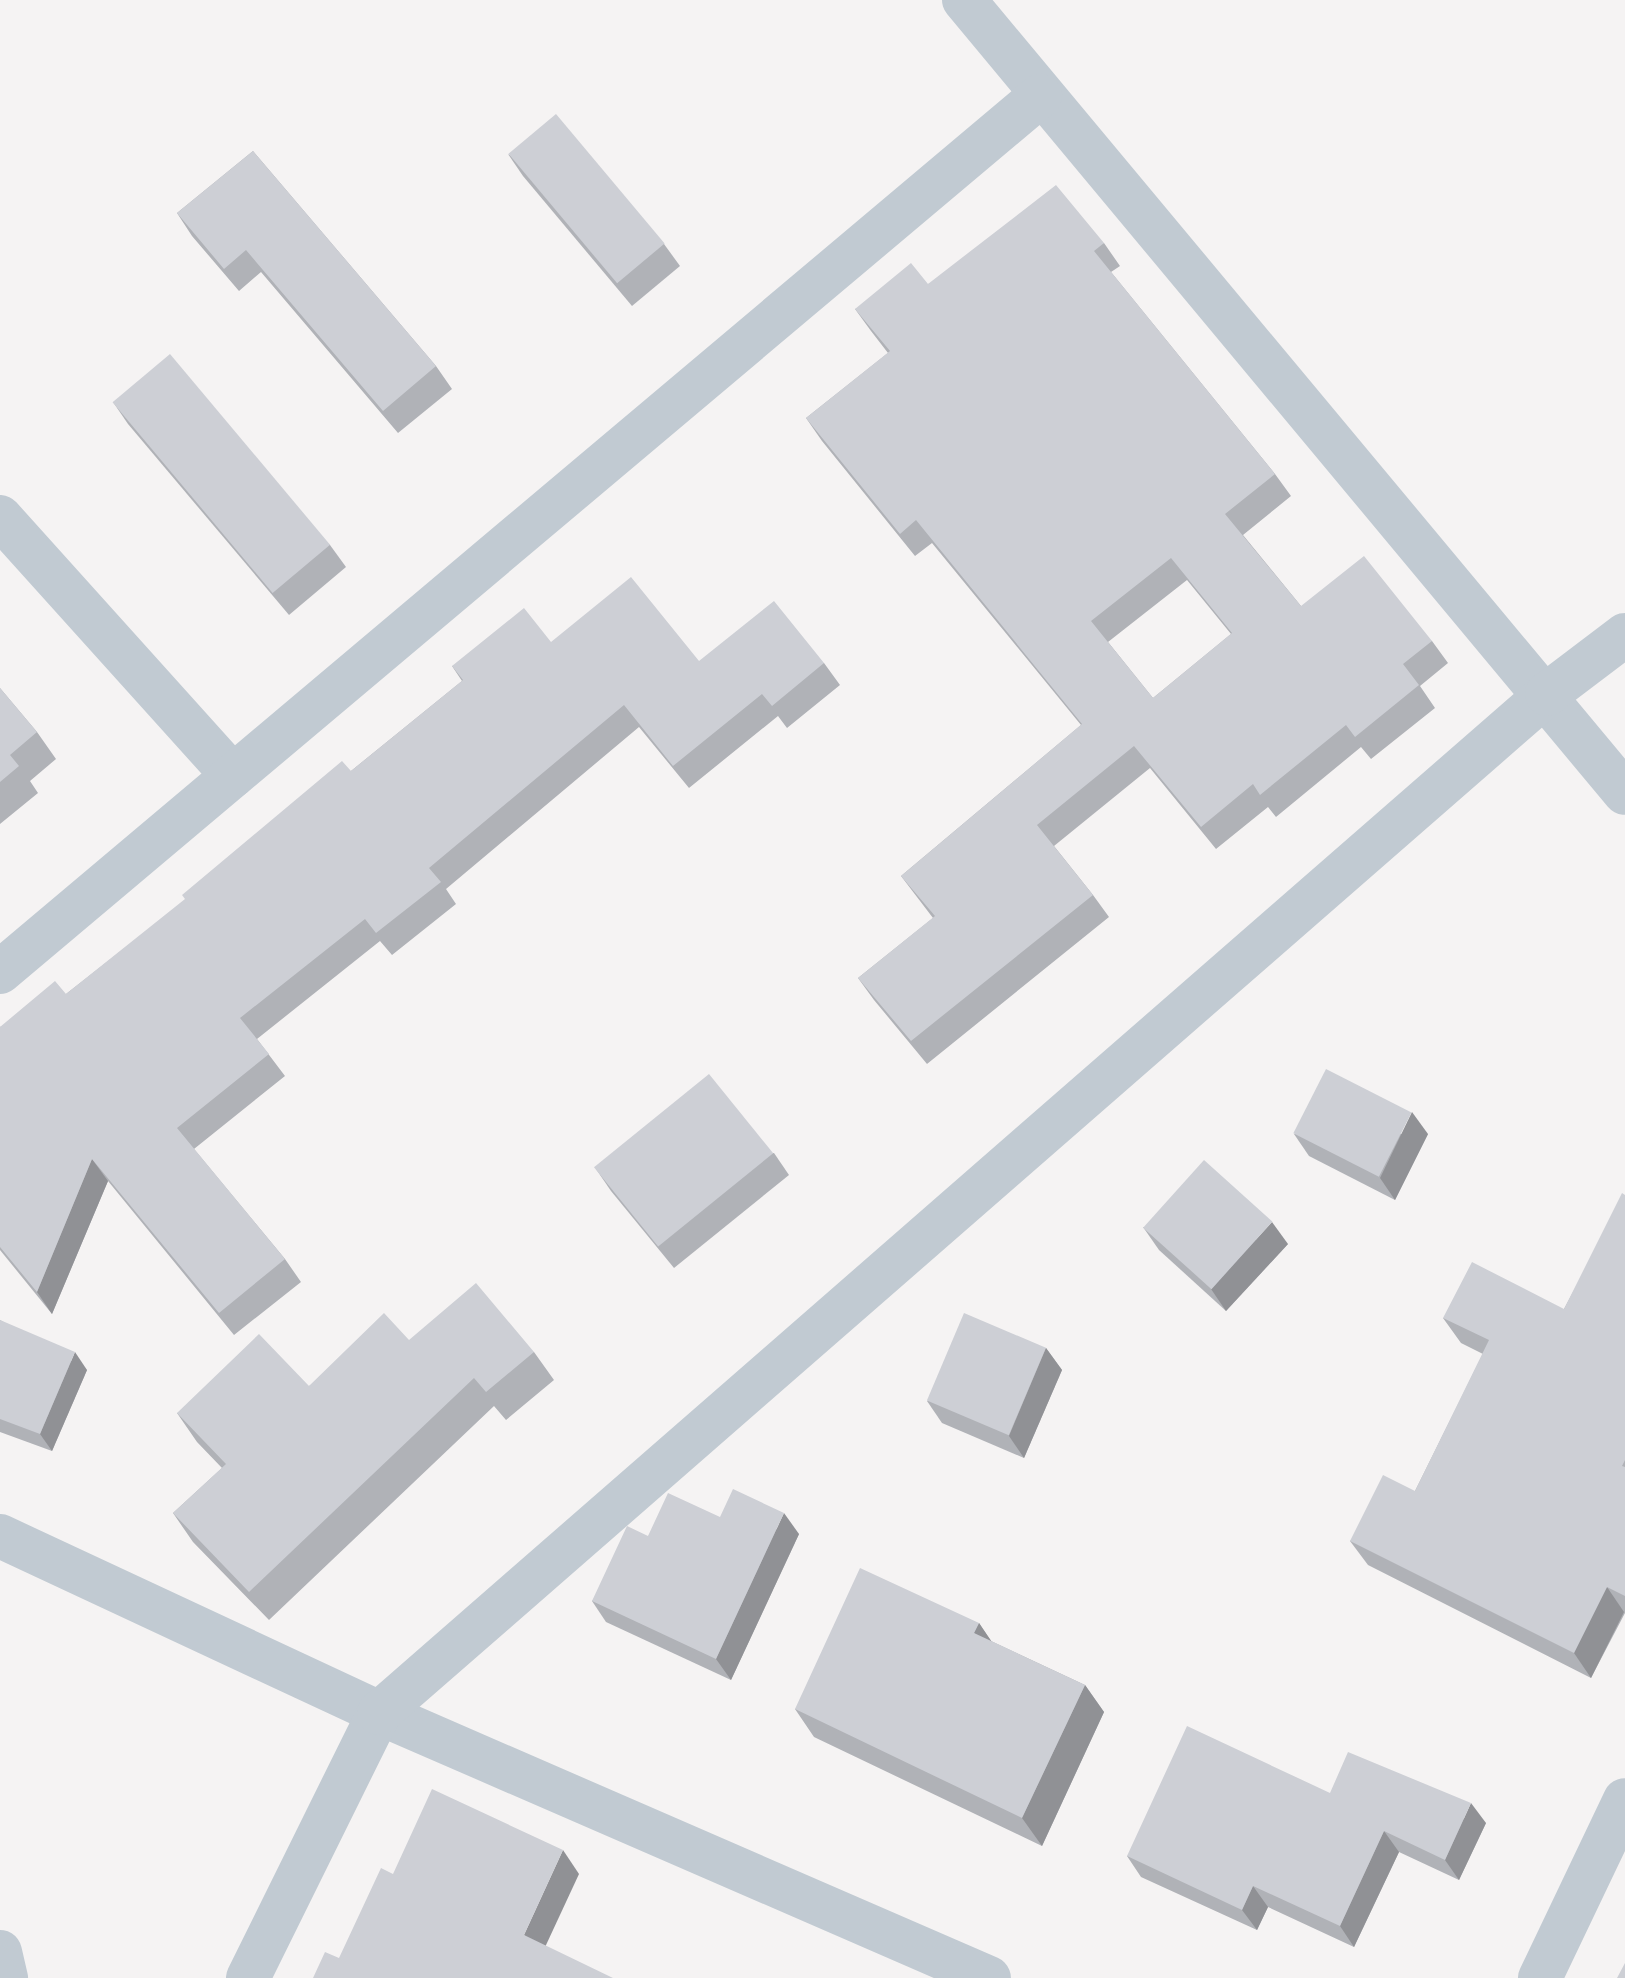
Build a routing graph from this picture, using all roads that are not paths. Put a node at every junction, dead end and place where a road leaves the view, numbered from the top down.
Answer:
1 (964, 0) edge
2 (1040, 96) junction
3 (0, 517) edge
4 (1625, 635) edge
5 (1547, 694) junction
6 (233, 776) junction
7 (1625, 793) edge
8 (0, 972) edge
9 (0, 1536) edge
10 (379, 1713) junction
11 (1625, 1800) edge
12 (0, 1952) edge
13 (6, 1978) edge
14 (248, 1978) edge
15 (989, 1978) edge
16 (1540, 1978) edge

1 - 2 street
2 - 5 street
2 - 6 street
3 - 6 street
4 - 5 street
5 - 7 street
5 - 10 street
6 - 8 street
9 - 10 street
10 - 14 street
10 - 15 street
11 - 16 street
12 - 13 street

